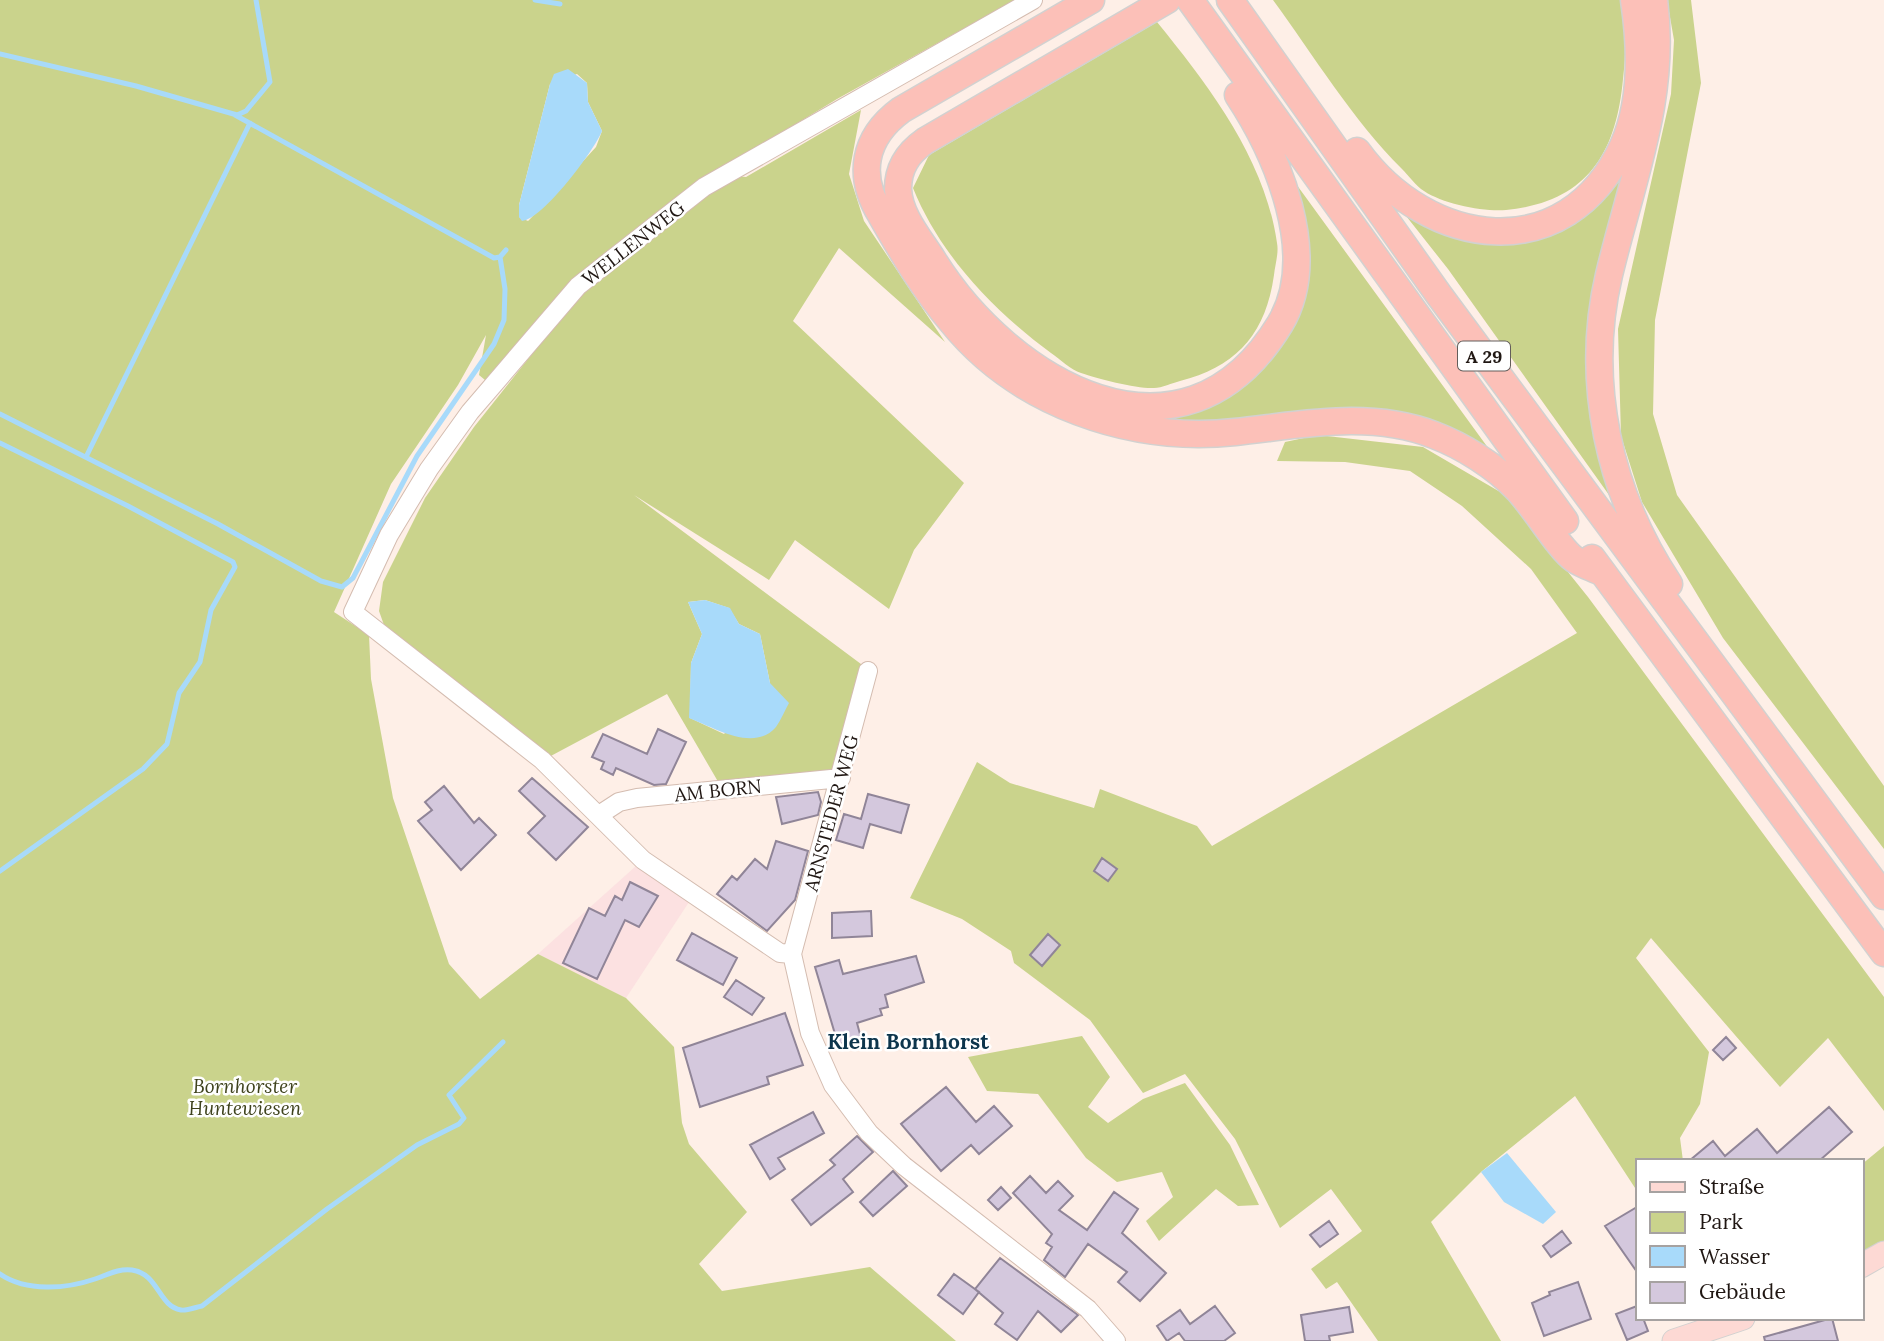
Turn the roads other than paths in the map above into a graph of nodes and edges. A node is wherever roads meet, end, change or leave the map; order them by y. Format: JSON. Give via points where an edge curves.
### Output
{"nodes":[{"id":1,"x":1033,"y":0,"type":"edge"},
{"id":2,"x":1091,"y":0,"type":"edge"},
{"id":3,"x":1190,"y":0,"type":"edge"},
{"id":4,"x":1230,"y":0,"type":"edge"},
{"id":5,"x":1634,"y":0,"type":"edge"},
{"id":6,"x":1654,"y":0,"type":"edge"},
{"id":7,"x":1163,"y":2,"type":"edge"},
{"id":8,"x":1268,"y":53,"type":"junction"},
{"id":9,"x":1227,"y":64,"type":"junction"},
{"id":10,"x":1603,"y":573,"type":"junction"},
{"id":11,"x":1698,"y":649,"type":"junction"},
{"id":12,"x":868,"y":671,"type":"dead end"},
{"id":13,"x":841,"y":778,"type":"junction"},
{"id":14,"x":599,"y":815,"type":"junction"},
{"id":15,"x":1884,"y":896,"type":"edge"},
{"id":16,"x":1884,"y":953,"type":"edge"},
{"id":17,"x":792,"y":954,"type":"junction"},
{"id":18,"x":1884,"y":1253,"type":"edge"},
{"id":19,"x":1863,"y":1265,"type":"edge"},
{"id":20,"x":1737,"y":1320,"type":"edge"},
{"id":21,"x":1116,"y":1341,"type":"edge"},
{"id":22,"x":1674,"y":1341,"type":"edge"}],
"edges":[{"from":1,"to":14,"type":"street","name":"WELLENWEG","via":[[704,187],[578,286],[470,412],[389,536],[353,612],[542,760]]},
{"from":2,"to":10,"type":"highway","via":[[901,110],[883,125],[870,145],[865,168],[874,204],[951,321],[1015,379],[1085,416],[1131,428],[1200,435],[1346,420],[1387,423],[1432,434],[1489,465],[1516,488],[1572,558]]},
{"from":3,"to":9,"type":"highway","via":[[1207,24],[1216,60]]},
{"from":4,"to":8,"type":"highway","number":"A 29"},
{"from":5,"to":8,"type":"highway","via":[[1639,66],[1633,118],[1622,147],[1581,202],[1558,218],[1531,228],[1466,229],[1409,204],[1362,159],[1303,77]]},
{"from":6,"to":11,"type":"highway","via":[[1658,46],[1653,106],[1609,276],[1598,377],[1616,472],[1640,533],[1684,606]]},
{"from":7,"to":9,"type":"highway","via":[[925,141],[909,155],[899,175],[898,192],[906,217],[968,310],[1032,365],[1065,385],[1128,405],[1171,405],[1194,399],[1245,368],[1267,345],[1286,314],[1294,281],[1290,208]]},
{"from":8,"to":11,"type":"highway","number":"A 29"},
{"from":9,"to":10,"type":"highway","number":"A 29"},
{"from":10,"to":16,"type":"highway","number":"A 29"},
{"from":11,"to":15,"type":"highway","number":"A 29"},
{"from":12,"to":13,"type":"street","name":"ARNSTEDER WEG"},
{"from":13,"to":14,"type":"street","name":"AM BORN","via":[[637,798],[619,802]]},
{"from":13,"to":17,"type":"street","name":"ARNSTEDER WEG"},
{"from":14,"to":17,"type":"street","via":[[643,860],[780,953]]},
{"from":17,"to":21,"type":"street","via":[[810,1033],[827,1074],[869,1133],[904,1166],[1088,1309]]},
{"from":18,"to":19,"type":"main road"},
{"from":20,"to":22,"type":"main road"}]}
